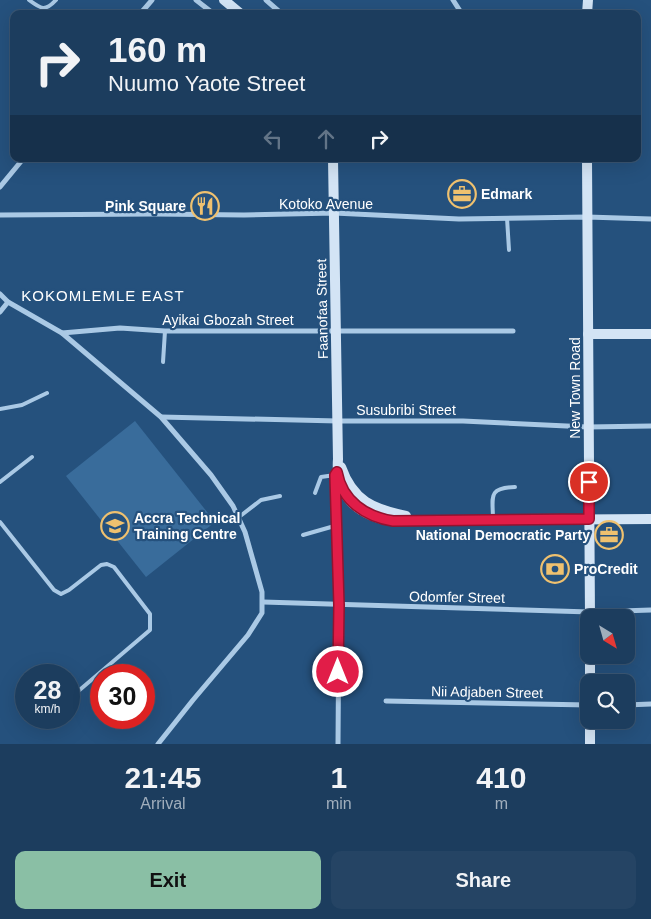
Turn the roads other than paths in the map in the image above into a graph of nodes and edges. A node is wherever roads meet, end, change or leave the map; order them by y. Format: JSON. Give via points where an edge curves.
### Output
{"nodes":[{"id":1,"x":28,"y":0,"type":"edge"},
{"id":2,"x":56,"y":0,"type":"edge"},
{"id":3,"x":152,"y":0,"type":"edge"},
{"id":4,"x":196,"y":0,"type":"edge"},
{"id":5,"x":224,"y":0,"type":"edge"},
{"id":6,"x":266,"y":0,"type":"edge"},
{"id":7,"x":143,"y":10,"type":"edge"},
{"id":8,"x":209,"y":10,"type":"edge"},
{"id":9,"x":236,"y":10,"type":"edge"},
{"id":10,"x":277,"y":10,"type":"edge"},
{"id":11,"x":21,"y":162,"type":"edge"},
{"id":12,"x":332,"y":162,"type":"edge"},
{"id":13,"x":587,"y":162,"type":"edge"},
{"id":14,"x":0,"y":187,"type":"edge"},
{"id":15,"x":334,"y":213,"type":"junction"},
{"id":16,"x":0,"y":215,"type":"edge"},
{"id":17,"x":507,"y":218,"type":"junction"},
{"id":18,"x":587,"y":218,"type":"junction"},
{"id":19,"x":651,"y":219,"type":"edge"},
{"id":20,"x":509,"y":250,"type":"dead end"},
{"id":21,"x":0,"y":294,"type":"edge"},
{"id":22,"x":8,"y":302,"type":"junction"},
{"id":23,"x":0,"y":312,"type":"edge"},
{"id":24,"x":165,"y":331,"type":"junction"},
{"id":25,"x":336,"y":331,"type":"junction"},
{"id":26,"x":513,"y":331,"type":"dead end"},
{"id":27,"x":62,"y":333,"type":"junction"},
{"id":28,"x":588,"y":334,"type":"junction"},
{"id":29,"x":651,"y":334,"type":"edge"},
{"id":30,"x":163,"y":362,"type":"dead end"},
{"id":31,"x":48,"y":393,"type":"dead end"},
{"id":32,"x":0,"y":409,"type":"edge"},
{"id":33,"x":161,"y":417,"type":"junction"},
{"id":34,"x":338,"y":421,"type":"junction"},
{"id":35,"x":588,"y":426,"type":"junction"},
{"id":36,"x":651,"y":426,"type":"edge"},
{"id":37,"x":32,"y":457,"type":"dead end"},
{"id":38,"x":338,"y":459,"type":"junction"},
{"id":39,"x":336,"y":474,"type":"junction"},
{"id":40,"x":0,"y":482,"type":"edge"},
{"id":41,"x":514,"y":487,"type":"dead end"},
{"id":42,"x":315,"y":493,"type":"dead end"},
{"id":43,"x":280,"y":496,"type":"dead end"},
{"id":44,"x":239,"y":518,"type":"junction"},
{"id":45,"x":419,"y":519,"type":"junction"},
{"id":46,"x":589,"y":519,"type":"junction"},
{"id":47,"x":651,"y":519,"type":"edge"},
{"id":48,"x":493,"y":520,"type":"junction"},
{"id":49,"x":0,"y":522,"type":"edge"},
{"id":50,"x":338,"y":525,"type":"junction"},
{"id":51,"x":303,"y":535,"type":"dead end"},
{"id":52,"x":263,"y":602,"type":"junction"},
{"id":53,"x":339,"y":605,"type":"junction"},
{"id":54,"x":590,"y":609,"type":"edge"},
{"id":55,"x":651,"y":610,"type":"edge"},
{"id":56,"x":635,"y":611,"type":"edge"},
{"id":57,"x":580,"y":615,"type":"edge"},
{"id":58,"x":80,"y":690,"type":"edge"},
{"id":59,"x":386,"y":701,"type":"dead end"},
{"id":60,"x":651,"y":704,"type":"edge"},
{"id":61,"x":580,"y":705,"type":"edge"},
{"id":62,"x":635,"y":705,"type":"edge"},
{"id":63,"x":590,"y":729,"type":"edge"},
{"id":64,"x":158,"y":744,"type":"edge"},
{"id":65,"x":338,"y":744,"type":"edge"},
{"id":66,"x":590,"y":744,"type":"edge"}],
"edges":[{"from":1,"to":2,"type":"lane","via":[[43,9]]},
{"from":3,"to":7,"type":"street"},
{"from":4,"to":8,"type":"street"},
{"from":5,"to":9,"type":"main road"},
{"from":6,"to":10,"type":"street"},
{"from":11,"to":14,"type":"street"},
{"from":12,"to":15,"type":"main road","name":"Faanofaa Street"},
{"from":13,"to":18,"type":"main road","name":"New Town Road"},
{"from":15,"to":16,"type":"street","name":"Kotoko Avenue"},
{"from":15,"to":17,"type":"street","name":"Kotoko Avenue"},
{"from":15,"to":25,"type":"main road","name":"Faanofaa Street"},
{"from":17,"to":18,"type":"street","name":"Kotoko Avenue"},
{"from":17,"to":20,"type":"lane"},
{"from":18,"to":19,"type":"street","name":"Kotoko Avenue"},
{"from":18,"to":28,"type":"main road","name":"New Town Road"},
{"from":21,"to":22,"type":"street"},
{"from":22,"to":23,"type":"street"},
{"from":22,"to":27,"type":"street"},
{"from":24,"to":25,"type":"street","name":"Ayikai Gbozah Street"},
{"from":24,"to":27,"type":"street","name":"Ayikai Gbozah Street","via":[[120,328]]},
{"from":24,"to":30,"type":"lane"},
{"from":25,"to":26,"type":"street","name":"Ayikai Gbozah Street"},
{"from":25,"to":34,"type":"main road","name":"Faanofaa Street"},
{"from":27,"to":33,"type":"street"},
{"from":28,"to":29,"type":"main road"},
{"from":28,"to":35,"type":"main road","name":"New Town Road"},
{"from":31,"to":32,"type":"lane","via":[[22,405]]},
{"from":33,"to":34,"type":"street","name":"Susubribi Street"},
{"from":33,"to":44,"type":"street","via":[[211,475]]},
{"from":34,"to":35,"type":"street","name":"Susubribi Street"},
{"from":34,"to":38,"type":"main road","name":"Faanofaa Street"},
{"from":35,"to":36,"type":"street","name":"Susubribi Street"},
{"from":35,"to":46,"type":"main road","name":"New Town Road"},
{"from":37,"to":40,"type":"lane"},
{"from":38,"to":39,"type":"main road","name":"Faanofaa Street"},
{"from":38,"to":45,"type":"main road","via":[[345,479],[360,499],[383,511]]},
{"from":39,"to":42,"type":"lane","via":[[321,477]]},
{"from":39,"to":45,"type":"main road","via":[[342,489],[363,511],[383,519]]},
{"from":39,"to":50,"type":"street"},
{"from":41,"to":48,"type":"lane","via":[[500,487],[496,491]]},
{"from":43,"to":44,"type":"lane","via":[[261,500]]},
{"from":44,"to":52,"type":"street"},
{"from":45,"to":48,"type":"main road"},
{"from":46,"to":47,"type":"main road"},
{"from":46,"to":48,"type":"main road"},
{"from":46,"to":54,"type":"main road","name":"New Town Road"},
{"from":49,"to":58,"type":"lane","via":[[54,590],[61,594],[107,564],[114,567],[150,614],[150,630]]},
{"from":50,"to":51,"type":"lane"},
{"from":50,"to":53,"type":"street"},
{"from":52,"to":53,"type":"street","name":"Odomfer Street"},
{"from":52,"to":64,"type":"street","via":[[262,613],[248,635]]},
{"from":53,"to":57,"type":"street","name":"Odomfer Street"},
{"from":53,"to":65,"type":"street"},
{"from":55,"to":56,"type":"street","name":"Odomfer Street"},
{"from":59,"to":61,"type":"street","name":"Nii Adjaben Street"},
{"from":60,"to":62,"type":"street"},
{"from":63,"to":66,"type":"main road"}]}
